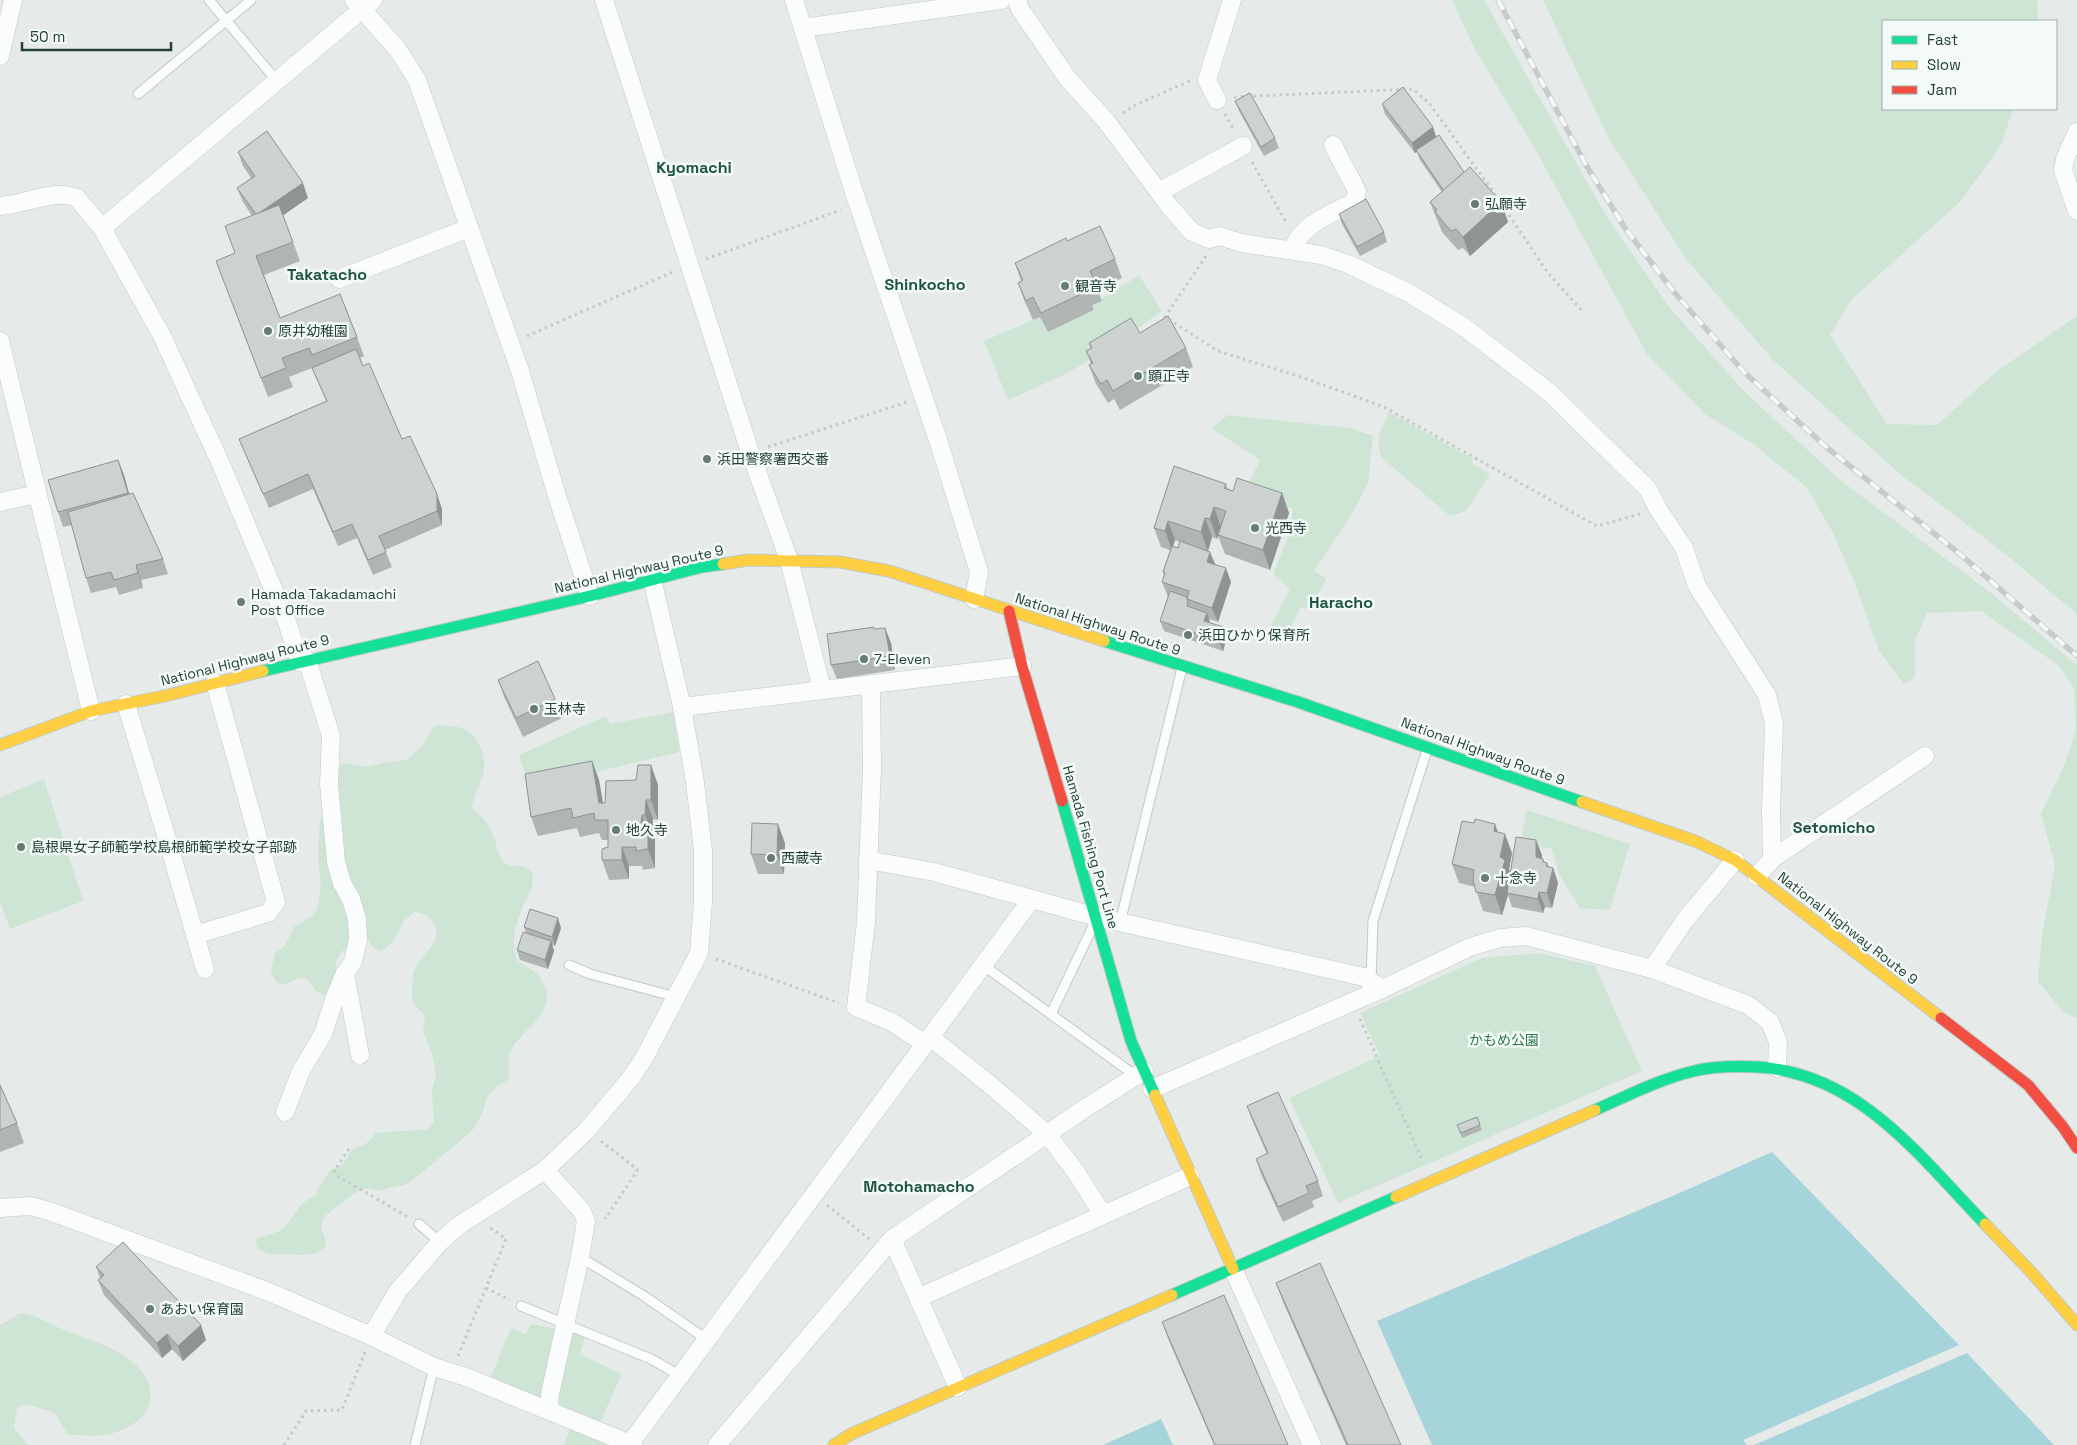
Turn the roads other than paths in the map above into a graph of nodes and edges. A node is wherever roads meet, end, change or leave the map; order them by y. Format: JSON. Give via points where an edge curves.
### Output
{"nodes":[{"id":1,"x":13,"y":0,"type":"edge"},
{"id":2,"x":209,"y":0,"type":"edge"},
{"id":3,"x":251,"y":0,"type":"edge"},
{"id":4,"x":604,"y":0,"type":"edge"},
{"id":5,"x":794,"y":0,"type":"edge"},
{"id":6,"x":1001,"y":0,"type":"edge"},
{"id":7,"x":1017,"y":0,"type":"edge"},
{"id":8,"x":1232,"y":0,"type":"edge"},
{"id":9,"x":363,"y":3,"type":"edge"},
{"id":10,"x":226,"y":21,"type":"junction"},
{"id":11,"x":803,"y":28,"type":"junction"},
{"id":12,"x":0,"y":56,"type":"edge"},
{"id":13,"x":276,"y":80,"type":"junction"},
{"id":14,"x":138,"y":94,"type":"dead end"},
{"id":15,"x":1217,"y":100,"type":"road end"},
{"id":16,"x":2077,"y":132,"type":"edge"},
{"id":17,"x":1333,"y":145,"type":"dead end"},
{"id":18,"x":1243,"y":146,"type":"road end"},
{"id":19,"x":1158,"y":192,"type":"junction"},
{"id":20,"x":0,"y":206,"type":"edge"},
{"id":21,"x":2077,"y":212,"type":"edge"},
{"id":22,"x":102,"y":228,"type":"junction"},
{"id":23,"x":469,"y":228,"type":"junction"},
{"id":24,"x":1294,"y":245,"type":"junction"},
{"id":25,"x":340,"y":279,"type":"dead end"},
{"id":26,"x":0,"y":340,"type":"edge"},
{"id":27,"x":38,"y":494,"type":"junction"},
{"id":28,"x":0,"y":502,"type":"edge"},
{"id":29,"x":789,"y":560,"type":"junction"},
{"id":30,"x":652,"y":579,"type":"junction"},
{"id":31,"x":590,"y":596,"type":"junction"},
{"id":32,"x":974,"y":599,"type":"junction"},
{"id":33,"x":1008,"y":611,"type":"junction"},
{"id":34,"x":303,"y":661,"type":"junction"},
{"id":35,"x":1022,"y":666,"type":"junction"},
{"id":36,"x":1182,"y":666,"type":"junction"},
{"id":37,"x":215,"y":684,"type":"junction"},
{"id":38,"x":871,"y":685,"type":"junction"},
{"id":39,"x":822,"y":689,"type":"junction"},
{"id":40,"x":126,"y":704,"type":"junction"},
{"id":41,"x":682,"y":707,"type":"junction"},
{"id":42,"x":91,"y":711,"type":"junction"},
{"id":43,"x":0,"y":745,"type":"edge"},
{"id":44,"x":1428,"y":748,"type":"junction"},
{"id":45,"x":1925,"y":756,"type":"dead end"},
{"id":46,"x":1772,"y":859,"type":"junction"},
{"id":47,"x":868,"y":860,"type":"junction"},
{"id":48,"x":1735,"y":860,"type":"junction"},
{"id":49,"x":1757,"y":876,"type":"junction"},
{"id":50,"x":1032,"y":899,"type":"junction"},
{"id":51,"x":1097,"y":917,"type":"junction"},
{"id":52,"x":1120,"y":922,"type":"junction"},
{"id":53,"x":195,"y":935,"type":"junction"},
{"id":54,"x":569,"y":965,"type":"dead end"},
{"id":55,"x":983,"y":965,"type":"junction"},
{"id":56,"x":205,"y":969,"type":"dead end"},
{"id":57,"x":1652,"y":969,"type":"junction"},
{"id":58,"x":345,"y":973,"type":"junction"},
{"id":59,"x":1376,"y":985,"type":"junction"},
{"id":60,"x":676,"y":997,"type":"junction"},
{"id":61,"x":1051,"y":1014,"type":"junction"},
{"id":62,"x":927,"y":1040,"type":"junction"},
{"id":63,"x":360,"y":1054,"type":"dead end"},
{"id":64,"x":1777,"y":1068,"type":"junction"},
{"id":65,"x":1140,"y":1073,"type":"junction"},
{"id":66,"x":1152,"y":1089,"type":"junction"},
{"id":67,"x":285,"y":1112,"type":"dead end"},
{"id":68,"x":1047,"y":1134,"type":"junction"},
{"id":69,"x":2077,"y":1148,"type":"edge"},
{"id":70,"x":545,"y":1170,"type":"junction"},
{"id":71,"x":1190,"y":1176,"type":"junction"},
{"id":72,"x":0,"y":1208,"type":"edge"},
{"id":73,"x":1103,"y":1215,"type":"junction"},
{"id":74,"x":419,"y":1224,"type":"road end"},
{"id":75,"x":440,"y":1242,"type":"junction"},
{"id":76,"x":888,"y":1244,"type":"junction"},
{"id":77,"x":580,"y":1257,"type":"junction"},
{"id":78,"x":1233,"y":1269,"type":"junction"},
{"id":79,"x":918,"y":1298,"type":"junction"},
{"id":80,"x":521,"y":1306,"type":"road end"},
{"id":81,"x":566,"y":1323,"type":"junction"},
{"id":82,"x":2077,"y":1325,"type":"edge"},
{"id":83,"x":371,"y":1336,"type":"junction"},
{"id":84,"x":706,"y":1339,"type":"junction"},
{"id":85,"x":434,"y":1367,"type":"junction"},
{"id":86,"x":679,"y":1375,"type":"junction"},
{"id":87,"x":958,"y":1387,"type":"junction"},
{"id":88,"x":549,"y":1410,"type":"junction"},
{"id":89,"x":416,"y":1445,"type":"edge"},
{"id":90,"x":630,"y":1445,"type":"edge"},
{"id":91,"x":717,"y":1445,"type":"edge"},
{"id":92,"x":834,"y":1445,"type":"edge"},
{"id":93,"x":1312,"y":1445,"type":"edge"}],
"edges":[{"from":1,"to":12,"type":"street"},
{"from":2,"to":10,"type":"lane"},
{"from":3,"to":10,"type":"lane"},
{"from":4,"to":29,"type":"street","via":[[750,452]]},
{"from":5,"to":11,"type":"street"},
{"from":6,"to":11,"type":"street"},
{"from":7,"to":19,"type":"street","via":[[1020,10],[1068,79],[1108,124]]},
{"from":8,"to":15,"type":"street","via":[[1207,80]]},
{"from":9,"to":13,"type":"street"},
{"from":9,"to":23,"type":"street","via":[[417,80]]},
{"from":10,"to":13,"type":"lane"},
{"from":10,"to":14,"type":"lane"},
{"from":11,"to":32,"type":"street","via":[[979,572]]},
{"from":13,"to":22,"type":"street"},
{"from":16,"to":21,"type":"street","via":[[2063,170]]},
{"from":17,"to":24,"type":"street","via":[[1356,191],[1354,202],[1310,226]]},
{"from":18,"to":19,"type":"street"},
{"from":19,"to":24,"type":"street","via":[[1192,232],[1208,239],[1220,236],[1241,243]]},
{"from":20,"to":22,"type":"street","via":[[71,195]]},
{"from":22,"to":34,"type":"street","via":[[162,336],[220,462]]},
{"from":23,"to":25,"type":"street"},
{"from":23,"to":31,"type":"street","via":[[520,371],[556,496]]},
{"from":24,"to":46,"type":"street","via":[[1348,264],[1410,294],[1464,327],[1549,392],[1648,489],[1684,548],[1697,586],[1767,695],[1774,723]]},
{"from":26,"to":27,"type":"street"},
{"from":27,"to":28,"type":"street"},
{"from":27,"to":42,"type":"street"},
{"from":29,"to":30,"type":"main road","name":"National Highway Route 9","via":[[748,560]]},
{"from":29,"to":32,"type":"main road","name":"National Highway Route 9","via":[[840,562],[890,571]]},
{"from":29,"to":39,"type":"street"},
{"from":30,"to":31,"type":"main road","name":"National Highway Route 9"},
{"from":30,"to":41,"type":"street"},
{"from":31,"to":34,"type":"main road","name":"National Highway Route 9"},
{"from":32,"to":33,"type":"main road","name":"National Highway Route 9"},
{"from":33,"to":35,"type":"main road","name":"Hamada Fishing Port Line"},
{"from":33,"to":36,"type":"main road","name":"National Highway Route 9"},
{"from":34,"to":37,"type":"main road","name":"National Highway Route 9"},
{"from":34,"to":58,"type":"street","via":[[331,736],[329,784],[336,862],[357,919],[358,938],[353,962]]},
{"from":35,"to":38,"type":"street"},
{"from":35,"to":51,"type":"main road","name":"Hamada Fishing Port Line"},
{"from":36,"to":44,"type":"main road","name":"National Highway Route 9","via":[[1298,702]]},
{"from":36,"to":52,"type":"lane"},
{"from":37,"to":40,"type":"main road","name":"National Highway Route 9"},
{"from":37,"to":53,"type":"street","via":[[276,902],[268,913]]},
{"from":38,"to":39,"type":"street"},
{"from":38,"to":47,"type":"street"},
{"from":39,"to":41,"type":"street"},
{"from":40,"to":42,"type":"main road","name":"National Highway Route 9"},
{"from":40,"to":53,"type":"street"},
{"from":41,"to":60,"type":"street","via":[[703,851],[703,902],[699,953]]},
{"from":42,"to":43,"type":"main road","name":"National Highway Route 9"},
{"from":44,"to":48,"type":"main road","name":"National Highway Route 9","via":[[1695,841]]},
{"from":44,"to":59,"type":"lane","via":[[1373,921]]},
{"from":45,"to":46,"type":"street"},
{"from":46,"to":49,"type":"street"},
{"from":47,"to":50,"type":"street","via":[[934,872]]},
{"from":47,"to":62,"type":"street","via":[[866,922],[856,1007]]},
{"from":48,"to":49,"type":"main road","name":"National Highway Route 9"},
{"from":48,"to":57,"type":"street","via":[[1685,920]]},
{"from":49,"to":69,"type":"main road","name":"National Highway Route 9","via":[[2028,1085]]},
{"from":50,"to":51,"type":"street"},
{"from":50,"to":55,"type":"street"},
{"from":51,"to":52,"type":"street"},
{"from":51,"to":61,"type":"lane"},
{"from":51,"to":65,"type":"main road","name":"Hamada Fishing Port Line"},
{"from":52,"to":59,"type":"street","via":[[1364,977]]},
{"from":53,"to":56,"type":"street"},
{"from":54,"to":60,"type":"lane","via":[[590,974]]},
{"from":55,"to":61,"type":"lane"},
{"from":55,"to":62,"type":"street"},
{"from":57,"to":59,"type":"street","via":[[1526,936],[1500,938],[1470,947]]},
{"from":57,"to":64,"type":"street","via":[[1748,1006],[1770,1022],[1778,1042]]},
{"from":58,"to":63,"type":"street"},
{"from":58,"to":67,"type":"street","via":[[323,1034],[301,1071]]},
{"from":59,"to":66,"type":"street","via":[[1352,1001]]},
{"from":60,"to":70,"type":"street","via":[[630,1080],[587,1130]]},
{"from":61,"to":65,"type":"lane"},
{"from":62,"to":68,"type":"street","via":[[988,1083]]},
{"from":62,"to":84,"type":"street"},
{"from":64,"to":78,"type":"main road","via":[[1710,1068],[1680,1075],[1431,1180]]},
{"from":64,"to":82,"type":"main road","via":[[1818,1080],[1852,1096],[1891,1128],[2043,1282]]},
{"from":65,"to":66,"type":"main road","name":"Hamada Fishing Port Line"},
{"from":65,"to":68,"type":"street"},
{"from":66,"to":71,"type":"main road","name":"Hamada Fishing Port Line"},
{"from":68,"to":73,"type":"street"},
{"from":68,"to":76,"type":"street"},
{"from":70,"to":75,"type":"street","via":[[458,1226]]},
{"from":70,"to":77,"type":"street","via":[[586,1217]]},
{"from":71,"to":73,"type":"street"},
{"from":71,"to":78,"type":"main road","name":"Hamada Fishing Port Line"},
{"from":72,"to":83,"type":"street","via":[[30,1206],[49,1211],[269,1292]]},
{"from":73,"to":79,"type":"street"},
{"from":74,"to":75,"type":"lane"},
{"from":75,"to":83,"type":"street","via":[[398,1291]]},
{"from":76,"to":79,"type":"street"},
{"from":76,"to":91,"type":"street"},
{"from":77,"to":81,"type":"street"},
{"from":77,"to":84,"type":"lane"},
{"from":78,"to":87,"type":"main road"},
{"from":78,"to":93,"type":"street"},
{"from":79,"to":87,"type":"street"},
{"from":80,"to":81,"type":"lane"},
{"from":81,"to":86,"type":"lane","via":[[651,1359]]},
{"from":81,"to":88,"type":"street"},
{"from":83,"to":85,"type":"street"},
{"from":84,"to":86,"type":"street"},
{"from":85,"to":88,"type":"street"},
{"from":85,"to":89,"type":"lane"},
{"from":86,"to":90,"type":"street"},
{"from":87,"to":92,"type":"main road","via":[[851,1434]]},
{"from":88,"to":90,"type":"street"}]}
